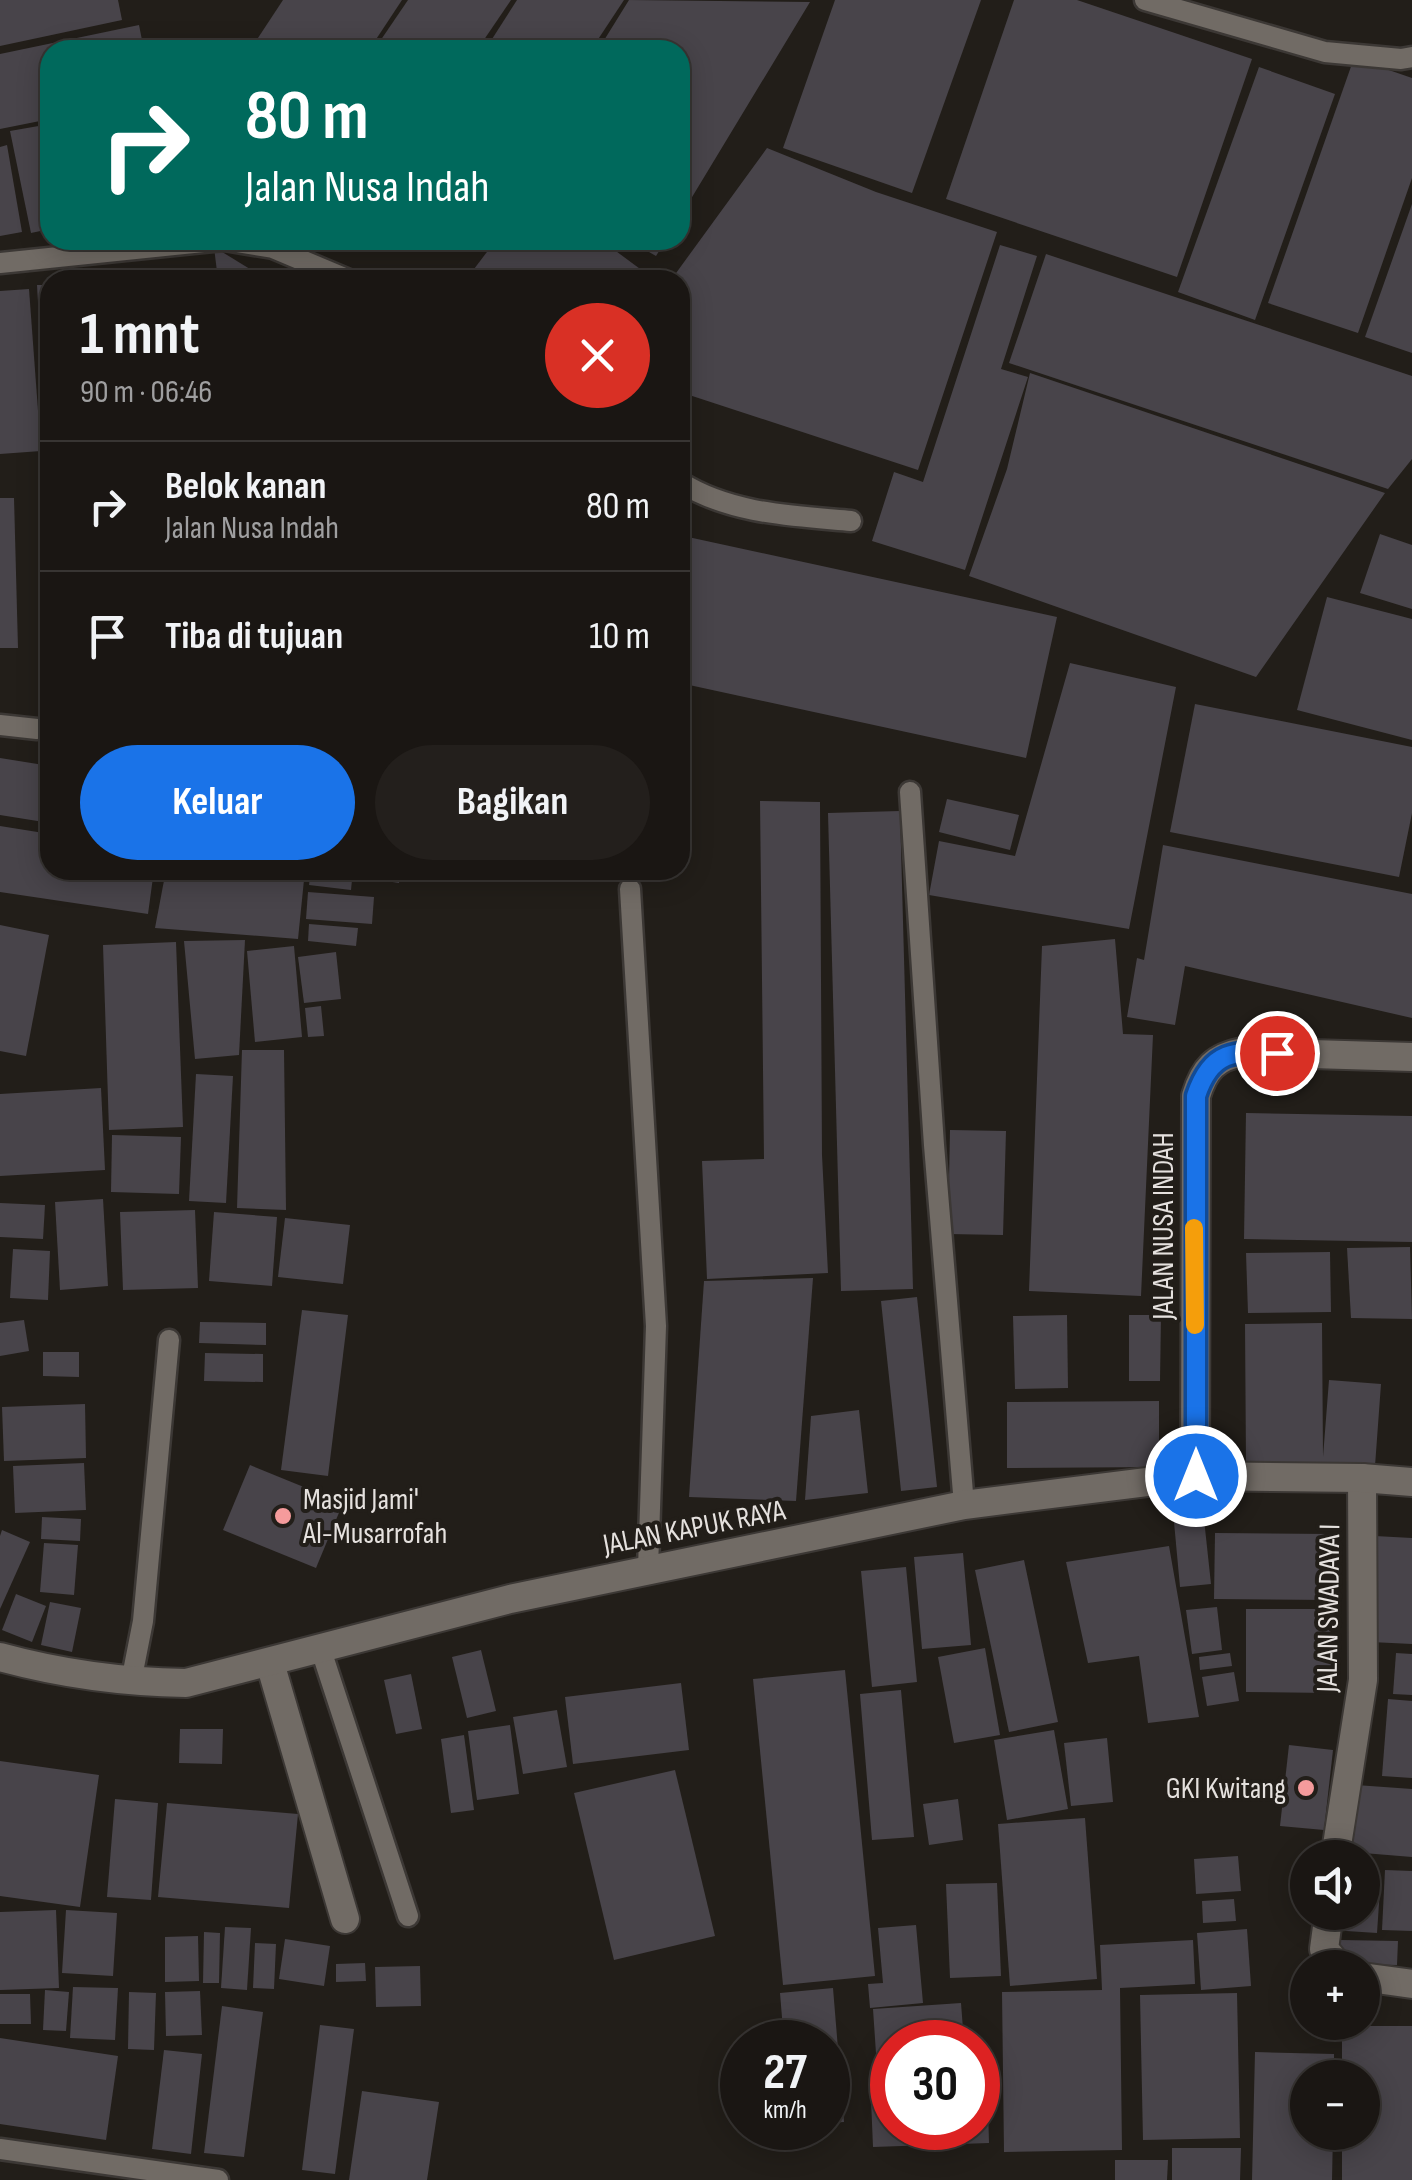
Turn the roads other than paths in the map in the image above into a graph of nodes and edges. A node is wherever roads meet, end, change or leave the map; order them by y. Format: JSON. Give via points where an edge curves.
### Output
{"nodes":[{"id":1,"x":1145,"y":0,"type":"edge"},
{"id":2,"x":1412,"y":57,"type":"edge"},
{"id":3,"x":126,"y":250,"type":"edge"},
{"id":4,"x":278,"y":250,"type":"edge"},
{"id":5,"x":0,"y":263,"type":"edge"},
{"id":6,"x":325,"y":270,"type":"edge"},
{"id":7,"x":690,"y":488,"type":"edge"},
{"id":8,"x":851,"y":521,"type":"dead end"},
{"id":9,"x":0,"y":725,"type":"edge"},
{"id":10,"x":37,"y":729,"type":"dead end"},
{"id":11,"x":910,"y":792,"type":"dead end"},
{"id":12,"x":630,"y":888,"type":"dead end"},
{"id":13,"x":1412,"y":1057,"type":"edge"},
{"id":14,"x":169,"y":1340,"type":"dead end"},
{"id":15,"x":1196,"y":1476,"type":"junction"},
{"id":16,"x":1362,"y":1478,"type":"junction"},
{"id":17,"x":1412,"y":1482,"type":"edge"},
{"id":18,"x":964,"y":1505,"type":"junction"},
{"id":19,"x":648,"y":1569,"type":"junction"},
{"id":20,"x":320,"y":1647,"type":"junction"},
{"id":21,"x":0,"y":1657,"type":"edge"},
{"id":22,"x":270,"y":1663,"type":"junction"},
{"id":23,"x":131,"y":1682,"type":"junction"},
{"id":24,"x":1338,"y":1840,"type":"edge"},
{"id":25,"x":408,"y":1916,"type":"dead end"},
{"id":26,"x":345,"y":1919,"type":"dead end"},
{"id":27,"x":1380,"y":1980,"type":"edge"},
{"id":28,"x":1412,"y":1984,"type":"edge"},
{"id":29,"x":0,"y":2150,"type":"edge"},
{"id":30,"x":218,"y":2180,"type":"edge"}],
"edges":[{"from":1,"to":2,"type":"lane","via":[[1325,52]]},
{"from":3,"to":5,"type":"lane"},
{"from":4,"to":6,"type":"lane"},
{"from":7,"to":8,"type":"lane","via":[[762,513]]},
{"from":9,"to":10,"type":"lane"},
{"from":11,"to":18,"type":"lane"},
{"from":12,"to":19,"type":"lane","via":[[656,1326]]},
{"from":13,"to":15,"type":"main road","name":"JALAN NUSA INDAH","via":[[1244,1052],[1211,1064],[1201,1078]]},
{"from":14,"to":23,"type":"lane","via":[[143,1621]]},
{"from":15,"to":16,"type":"main road","name":"JALAN KAPUK RAYA"},
{"from":15,"to":18,"type":"main road","name":"JALAN KAPUK RAYA"},
{"from":16,"to":17,"type":"main road","name":"JALAN KAPUK RAYA"},
{"from":16,"to":24,"type":"main road","name":"JALAN SWADAYA I","via":[[1363,1680]]},
{"from":18,"to":19,"type":"main road","name":"JALAN KAPUK RAYA"},
{"from":19,"to":20,"type":"main road","name":"JALAN KAPUK RAYA"},
{"from":20,"to":22,"type":"main road","name":"JALAN KAPUK RAYA"},
{"from":20,"to":25,"type":"lane"},
{"from":21,"to":23,"type":"main road","name":"JALAN KAPUK RAYA","via":[[56,1673]]},
{"from":22,"to":23,"type":"main road","name":"JALAN KAPUK RAYA","via":[[186,1682]]},
{"from":22,"to":26,"type":"main road"},
{"from":27,"to":28,"type":"main road"},
{"from":29,"to":30,"type":"lane"}]}
